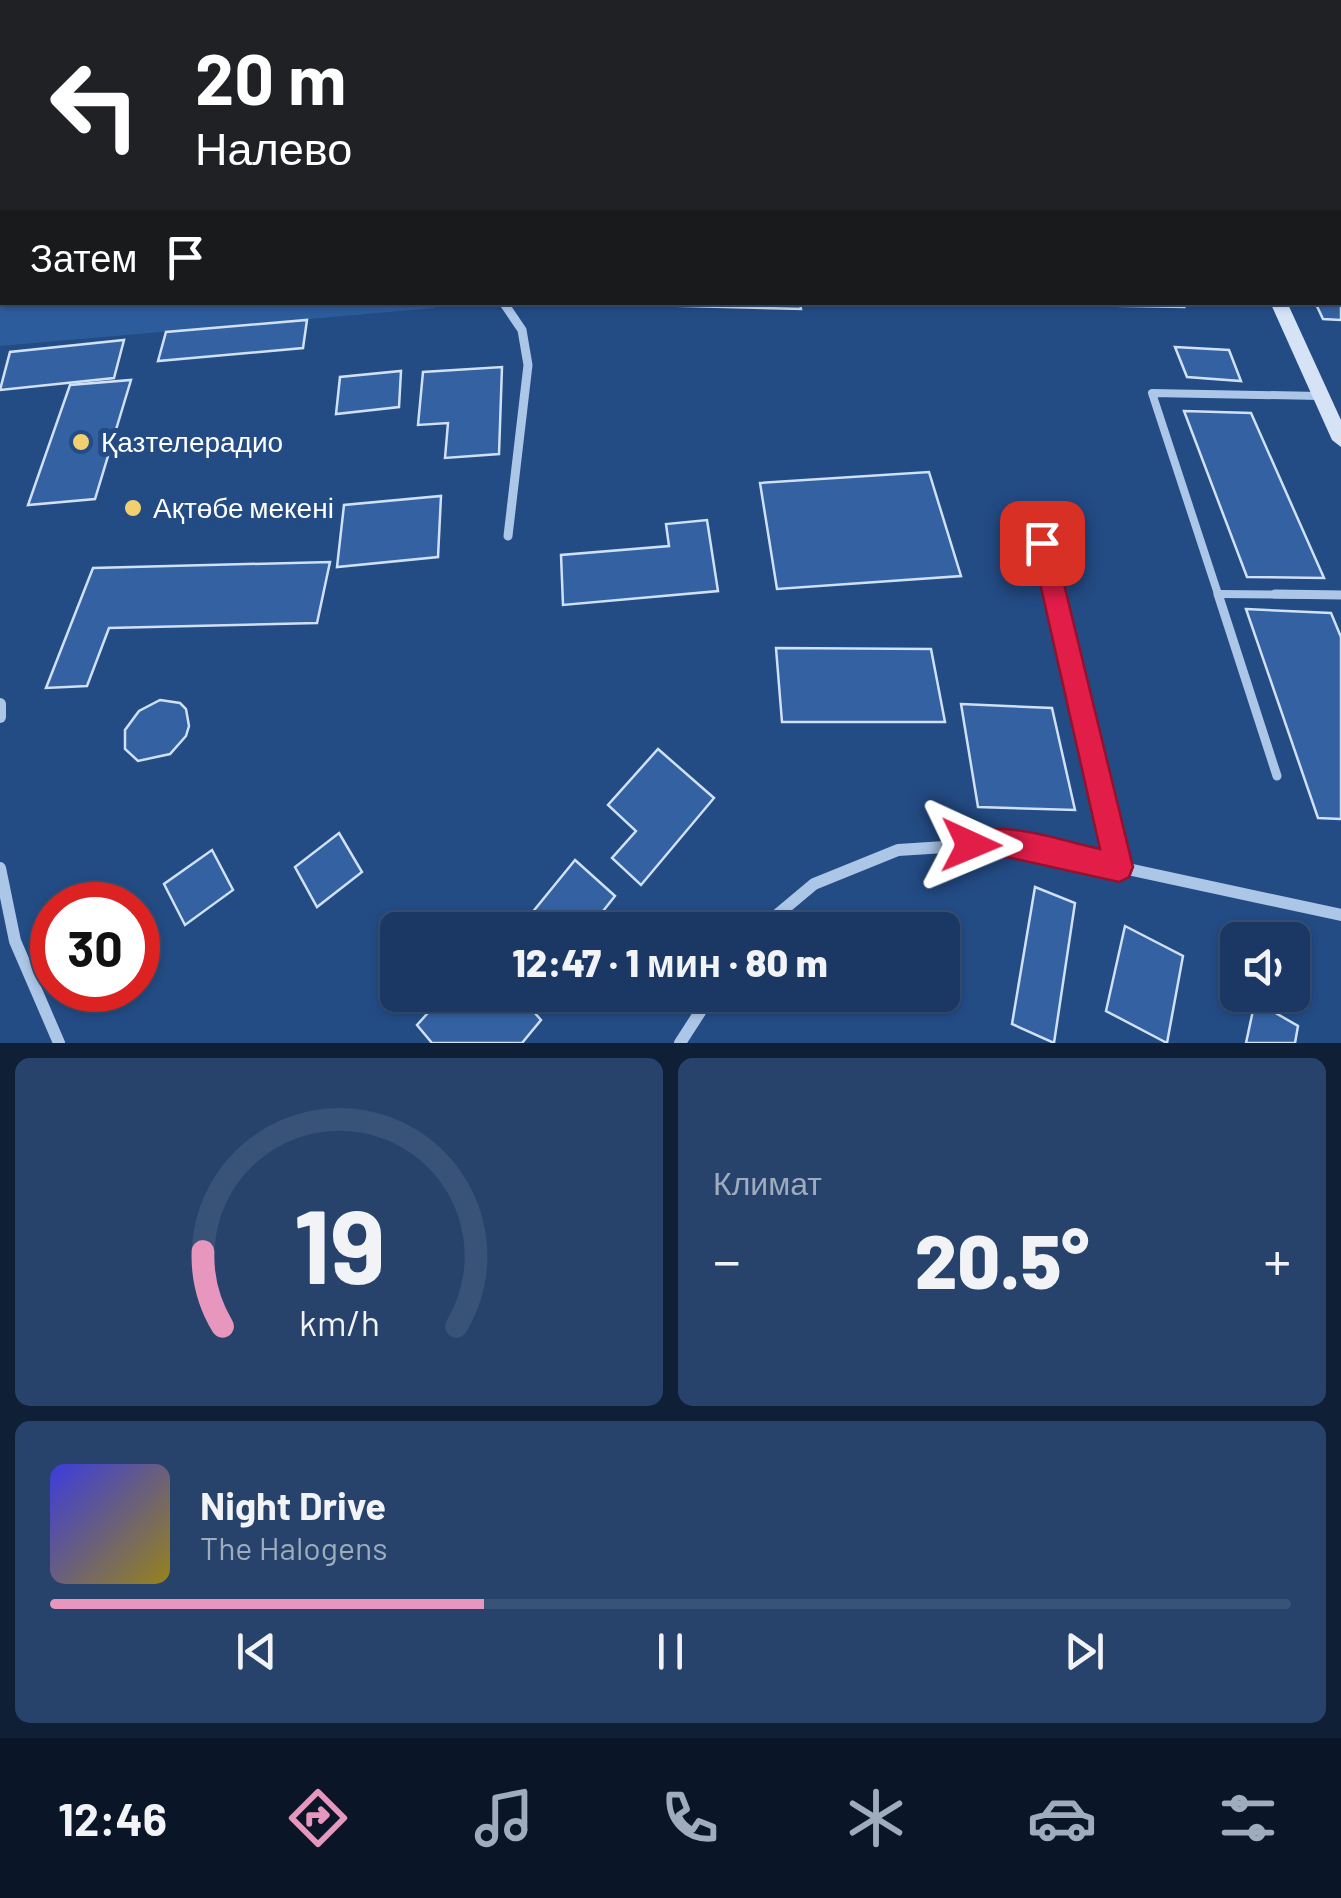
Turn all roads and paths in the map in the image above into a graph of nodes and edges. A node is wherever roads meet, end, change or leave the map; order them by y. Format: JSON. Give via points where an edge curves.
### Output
{"nodes":[{"id":1,"x":506,"y":305,"type":"edge"},
{"id":2,"x":1279,"y":305,"type":"edge"},
{"id":3,"x":1320,"y":396,"type":"junction"},
{"id":4,"x":1341,"y":440,"type":"edge"},
{"id":5,"x":508,"y":536,"type":"dead end"},
{"id":6,"x":1042,"y":543,"type":"dead end"},
{"id":7,"x":1218,"y":594,"type":"junction"},
{"id":8,"x":1341,"y":594,"type":"edge"},
{"id":9,"x":0,"y":704,"type":"edge"},
{"id":10,"x":0,"y":717,"type":"edge"},
{"id":11,"x":1277,"y":776,"type":"dead end"},
{"id":12,"x":1119,"y":867,"type":"junction"},
{"id":13,"x":0,"y":868,"type":"edge"},
{"id":14,"x":781,"y":912,"type":"edge"},
{"id":15,"x":1341,"y":916,"type":"edge"},
{"id":16,"x":700,"y":1012,"type":"edge"},
{"id":17,"x":59,"y":1043,"type":"edge"},
{"id":18,"x":680,"y":1043,"type":"edge"}],
"edges":[{"from":1,"to":5,"type":"street","via":[[526,337],[528,365]]},
{"from":2,"to":3,"type":"main road"},
{"from":3,"to":4,"type":"main road"},
{"from":3,"to":7,"type":"lane","via":[[1152,392]]},
{"from":6,"to":12,"type":"lane"},
{"from":7,"to":8,"type":"lane"},
{"from":7,"to":11,"type":"lane"},
{"from":9,"to":10,"type":"street"},
{"from":12,"to":14,"type":"street","via":[[1007,843],[898,850],[814,884]]},
{"from":12,"to":15,"type":"street"},
{"from":13,"to":17,"type":"street","via":[[15,941]]},
{"from":16,"to":18,"type":"street"}]}
